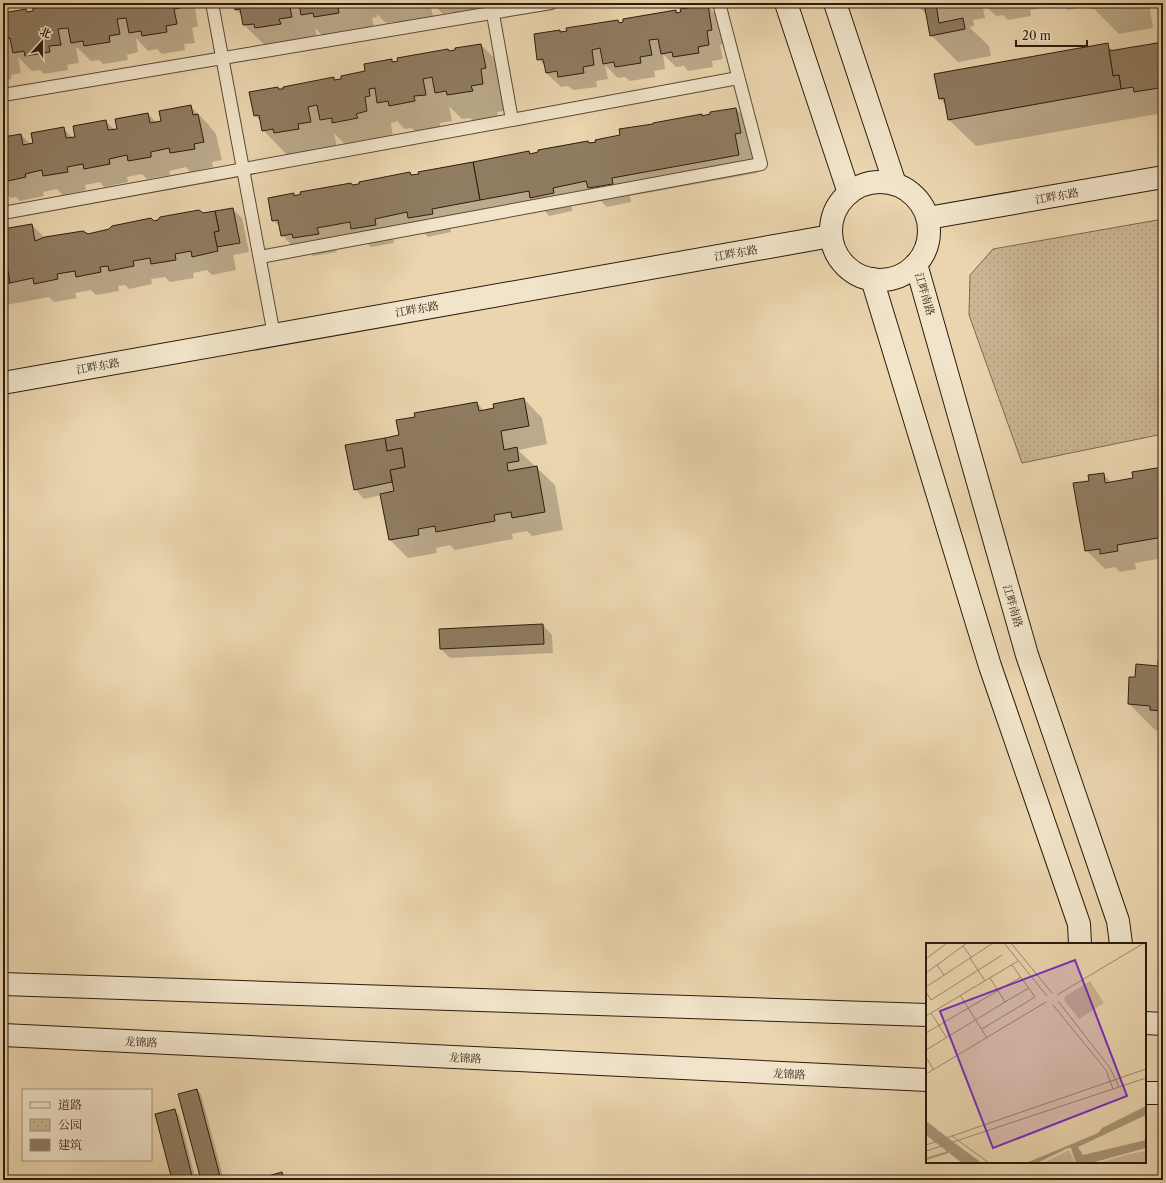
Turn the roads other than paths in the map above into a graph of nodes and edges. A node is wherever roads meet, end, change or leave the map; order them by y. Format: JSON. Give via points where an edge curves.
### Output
{"nodes":[{"id":1,"x":212,"y":3,"type":"edge"},
{"id":2,"x":551,"y":3,"type":"edge"},
{"id":3,"x":719,"y":3,"type":"edge"},
{"id":4,"x":786,"y":3,"type":"edge"},
{"id":5,"x":835,"y":3,"type":"edge"},
{"id":6,"x":492,"y":8,"type":"edge"},
{"id":7,"x":222,"y":58,"type":"junction"},
{"id":8,"x":738,"y":78,"type":"junction"},
{"id":9,"x":3,"y":95,"type":"edge"},
{"id":10,"x":512,"y":120,"type":"junction"},
{"id":11,"x":243,"y":169,"type":"junction"},
{"id":12,"x":1163,"y":178,"type":"edge"},
{"id":13,"x":895,"y":184,"type":"junction"},
{"id":14,"x":848,"y":193,"type":"junction"},
{"id":15,"x":3,"y":212,"type":"edge"},
{"id":16,"x":928,"y":218,"type":"junction"},
{"id":17,"x":831,"y":236,"type":"junction"},
{"id":18,"x":260,"y":257,"type":"junction"},
{"id":19,"x":916,"y":264,"type":"junction"},
{"id":20,"x":872,"y":279,"type":"junction"},
{"id":21,"x":274,"y":335,"type":"junction"},
{"id":22,"x":3,"y":383,"type":"edge"},
{"id":23,"x":1080,"y":943,"type":"edge"},
{"id":24,"x":1121,"y":943,"type":"edge"},
{"id":25,"x":3,"y":984,"type":"edge"},
{"id":26,"x":926,"y":1015,"type":"edge"},
{"id":27,"x":1146,"y":1023,"type":"edge"},
{"id":28,"x":1163,"y":1024,"type":"edge"},
{"id":29,"x":3,"y":1035,"type":"edge"},
{"id":30,"x":926,"y":1080,"type":"edge"},
{"id":31,"x":1146,"y":1093,"type":"edge"},
{"id":32,"x":1163,"y":1093,"type":"edge"}],
"edges":[{"from":1,"to":7,"type":"lane"},
{"from":2,"to":6,"type":"lane"},
{"from":3,"to":8,"type":"lane"},
{"from":4,"to":14,"type":"street"},
{"from":5,"to":13,"type":"street"},
{"from":6,"to":7,"type":"lane"},
{"from":6,"to":10,"type":"lane"},
{"from":7,"to":9,"type":"lane"},
{"from":7,"to":11,"type":"lane"},
{"from":8,"to":10,"type":"lane"},
{"from":8,"to":18,"type":"lane","via":[[760,164]]},
{"from":10,"to":11,"type":"lane"},
{"from":11,"to":15,"type":"lane"},
{"from":11,"to":18,"type":"lane"},
{"from":12,"to":16,"type":"street","name":"江畔东路"},
{"from":13,"to":14,"type":"street","via":[[879,182],[863,185]]},
{"from":13,"to":16,"type":"street","via":[[921,203]]},
{"from":14,"to":17,"type":"street","via":[[838,205],[832,220]]},
{"from":16,"to":19,"type":"street","via":[[929,234],[925,250]]},
{"from":17,"to":20,"type":"street","via":[[835,251],[844,264],[857,274]]},
{"from":17,"to":21,"type":"street","name":"江畔东路"},
{"from":18,"to":21,"type":"lane"},
{"from":19,"to":20,"type":"street","via":[[903,274],[888,279]]},
{"from":19,"to":24,"type":"street","name":"江畔南路","via":[[1027,655],[1118,921]]},
{"from":20,"to":23,"type":"street","via":[[990,666],[1079,924]]},
{"from":21,"to":22,"type":"street","name":"江畔东路"},
{"from":25,"to":26,"type":"street"},
{"from":27,"to":28,"type":"street"},
{"from":29,"to":30,"type":"street","name":"龙锦路"},
{"from":31,"to":32,"type":"street"}]}
